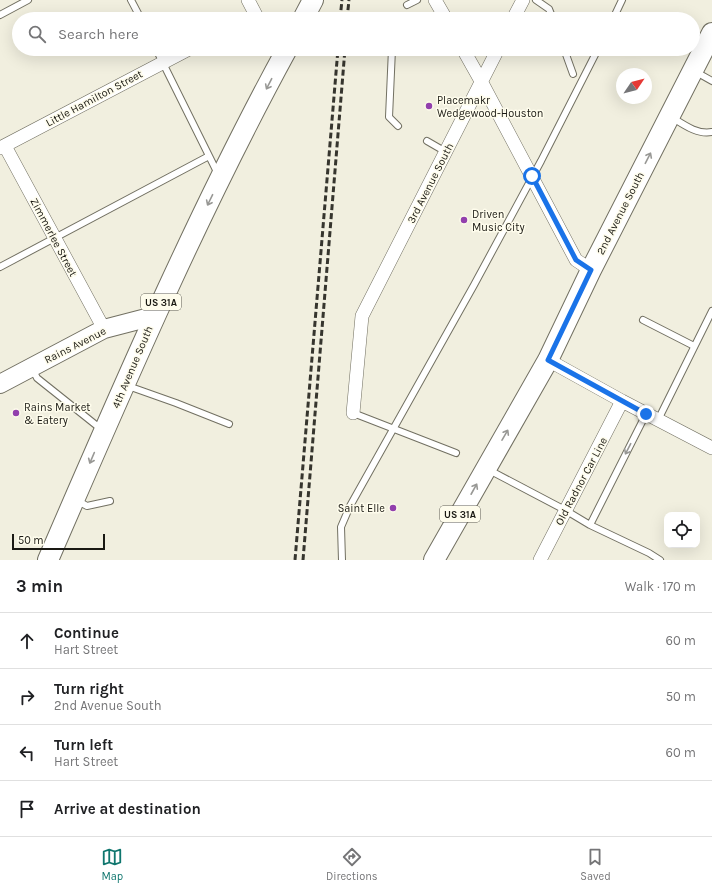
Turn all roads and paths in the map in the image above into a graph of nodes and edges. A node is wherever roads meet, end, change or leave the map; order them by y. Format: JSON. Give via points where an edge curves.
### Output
{"nodes":[{"id":1,"x":28,"y":0,"type":"edge"},
{"id":2,"x":131,"y":0,"type":"edge"},
{"id":3,"x":248,"y":0,"type":"edge"},
{"id":4,"x":313,"y":0,"type":"edge"},
{"id":5,"x":417,"y":0,"type":"edge"},
{"id":6,"x":435,"y":0,"type":"edge"},
{"id":7,"x":523,"y":0,"type":"edge"},
{"id":8,"x":536,"y":0,"type":"edge"},
{"id":9,"x":622,"y":0,"type":"edge"},
{"id":10,"x":407,"y":4,"type":"dead end"},
{"id":11,"x":137,"y":12,"type":"edge"},
{"id":12,"x":253,"y":12,"type":"edge"},
{"id":13,"x":307,"y":12,"type":"edge"},
{"id":14,"x":442,"y":12,"type":"edge"},
{"id":15,"x":517,"y":12,"type":"edge"},
{"id":16,"x":550,"y":12,"type":"edge"},
{"id":17,"x":616,"y":12,"type":"edge"},
{"id":18,"x":0,"y":15,"type":"edge"},
{"id":19,"x":712,"y":33,"type":"edge"},
{"id":20,"x":159,"y":56,"type":"edge"},
{"id":21,"x":174,"y":56,"type":"edge"},
{"id":22,"x":279,"y":56,"type":"edge"},
{"id":23,"x":392,"y":56,"type":"edge"},
{"id":24,"x":467,"y":56,"type":"edge"},
{"id":25,"x":494,"y":56,"type":"edge"},
{"id":26,"x":567,"y":56,"type":"edge"},
{"id":27,"x":594,"y":56,"type":"edge"},
{"id":28,"x":162,"y":62,"type":"junction"},
{"id":29,"x":693,"y":70,"type":"junction"},
{"id":30,"x":573,"y":74,"type":"dead end"},
{"id":31,"x":481,"y":81,"type":"junction"},
{"id":32,"x":712,"y":81,"type":"edge"},
{"id":33,"x":670,"y":116,"type":"junction"},
{"id":34,"x":398,"y":126,"type":"dead end"},
{"id":35,"x":712,"y":132,"type":"edge"},
{"id":36,"x":427,"y":141,"type":"dead end"},
{"id":37,"x":3,"y":147,"type":"edge"},
{"id":38,"x":446,"y":152,"type":"junction"},
{"id":39,"x":209,"y":156,"type":"junction"},
{"id":40,"x":532,"y":176,"type":"junction"},
{"id":41,"x":220,"y":179,"type":"junction"},
{"id":42,"x":55,"y":238,"type":"junction"},
{"id":43,"x":0,"y":267,"type":"edge"},
{"id":44,"x":591,"y":270,"type":"junction"},
{"id":45,"x":712,"y":311,"type":"edge"},
{"id":46,"x":154,"y":316,"type":"junction"},
{"id":47,"x":643,"y":320,"type":"dead end"},
{"id":48,"x":104,"y":329,"type":"junction"},
{"id":49,"x":694,"y":346,"type":"junction"},
{"id":50,"x":548,"y":360,"type":"junction"},
{"id":51,"x":32,"y":367,"type":"junction"},
{"id":52,"x":0,"y":384,"type":"edge"},
{"id":53,"x":124,"y":385,"type":"junction"},
{"id":54,"x":622,"y":401,"type":"junction"},
{"id":55,"x":353,"y":413,"type":"joint"},
{"id":56,"x":652,"y":417,"type":"junction"},
{"id":57,"x":228,"y":424,"type":"dead end"},
{"id":58,"x":393,"y":429,"type":"junction"},
{"id":59,"x":104,"y":431,"type":"junction"},
{"id":60,"x":712,"y":448,"type":"edge"},
{"id":61,"x":456,"y":453,"type":"dead end"},
{"id":62,"x":486,"y":469,"type":"junction"},
{"id":63,"x":74,"y":499,"type":"junction"},
{"id":64,"x":110,"y":501,"type":"dead end"},
{"id":65,"x":565,"y":510,"type":"junction"},
{"id":66,"x":590,"y":525,"type":"junction"},
{"id":67,"x":541,"y":559,"type":"edge"},
{"id":68,"x":49,"y":560,"type":"edge"},
{"id":69,"x":342,"y":560,"type":"edge"},
{"id":70,"x":434,"y":560,"type":"edge"},
{"id":71,"x":660,"y":560,"type":"edge"}],
"edges":[{"from":1,"to":18,"type":"lane"},
{"from":2,"to":11,"type":"lane"},
{"from":3,"to":12,"type":"street"},
{"from":4,"to":13,"type":"main road"},
{"from":5,"to":10,"type":"lane"},
{"from":6,"to":14,"type":"street"},
{"from":7,"to":15,"type":"street"},
{"from":8,"to":16,"type":"lane"},
{"from":9,"to":17,"type":"lane"},
{"from":19,"to":29,"type":"main road","name":"2nd Avenue South","number":"US 31A"},
{"from":20,"to":28,"type":"lane"},
{"from":21,"to":28,"type":"street","name":"Little Hamilton Street"},
{"from":22,"to":41,"type":"main road","name":"4th Avenue South","number":"US 31A","one_way":true},
{"from":23,"to":34,"type":"lane","via":[[389,117]]},
{"from":24,"to":31,"type":"street"},
{"from":25,"to":31,"type":"street","name":"3rd Avenue South"},
{"from":26,"to":30,"type":"lane"},
{"from":27,"to":40,"type":"lane"},
{"from":28,"to":37,"type":"street","name":"Little Hamilton Street"},
{"from":28,"to":39,"type":"lane"},
{"from":29,"to":32,"type":"lane"},
{"from":29,"to":33,"type":"main road","name":"2nd Avenue South","number":"US 31A"},
{"from":31,"to":38,"type":"street","name":"3rd Avenue South"},
{"from":31,"to":40,"type":"street"},
{"from":33,"to":35,"type":"lane","via":[[694,129],[705,133]]},
{"from":44,"to":33,"type":"main road","name":"2nd Avenue South","number":"US 31A","one_way":true},
{"from":36,"to":38,"type":"lane"},
{"from":37,"to":42,"type":"street","name":"Zimmerlee Street"},
{"from":38,"to":55,"type":"street","name":"3rd Avenue South","via":[[362,316]]},
{"from":39,"to":41,"type":"lane"},
{"from":39,"to":42,"type":"lane"},
{"from":40,"to":44,"type":"street","via":[[576,260]]},
{"from":40,"to":58,"type":"lane"},
{"from":41,"to":46,"type":"main road","name":"4th Avenue South","number":"US 31A","one_way":true},
{"from":42,"to":43,"type":"lane"},
{"from":42,"to":48,"type":"street","name":"Zimmerlee Street"},
{"from":44,"to":50,"type":"main road","name":"2nd Avenue South","number":"US 31A"},
{"from":45,"to":49,"type":"lane"},
{"from":46,"to":48,"type":"street","name":"Rains Avenue"},
{"from":46,"to":53,"type":"main road","name":"4th Avenue South","number":"US 31A"},
{"from":47,"to":49,"type":"lane"},
{"from":48,"to":51,"type":"street","name":"Rains Avenue"},
{"from":49,"to":56,"type":"lane"},
{"from":50,"to":54,"type":"street"},
{"from":62,"to":50,"type":"main road","name":"2nd Avenue South","number":"US 31A","one_way":true},
{"from":51,"to":52,"type":"street","name":"Rains Avenue"},
{"from":51,"to":59,"type":"lane","via":[[37,378]]},
{"from":53,"to":57,"type":"lane"},
{"from":53,"to":59,"type":"main road","name":"4th Avenue South","number":"US 31A"},
{"from":54,"to":56,"type":"street"},
{"from":54,"to":65,"type":"street","name":"Old Radnor Car Line"},
{"from":55,"to":58,"type":"lane"},
{"from":56,"to":60,"type":"street"},
{"from":56,"to":66,"type":"lane","one_way":true},
{"from":58,"to":61,"type":"lane"},
{"from":58,"to":69,"type":"lane","via":[[341,526]]},
{"from":59,"to":63,"type":"main road","name":"4th Avenue South","number":"US 31A","one_way":true},
{"from":62,"to":65,"type":"lane"},
{"from":70,"to":62,"type":"main road","name":"2nd Avenue South","number":"US 31A","one_way":true},
{"from":63,"to":64,"type":"lane","via":[[87,506]]},
{"from":63,"to":68,"type":"main road","name":"4th Avenue South","number":"US 31A"},
{"from":65,"to":66,"type":"lane"},
{"from":65,"to":67,"type":"street","name":"Old Radnor Car Line"},
{"from":66,"to":71,"type":"lane"}]}
